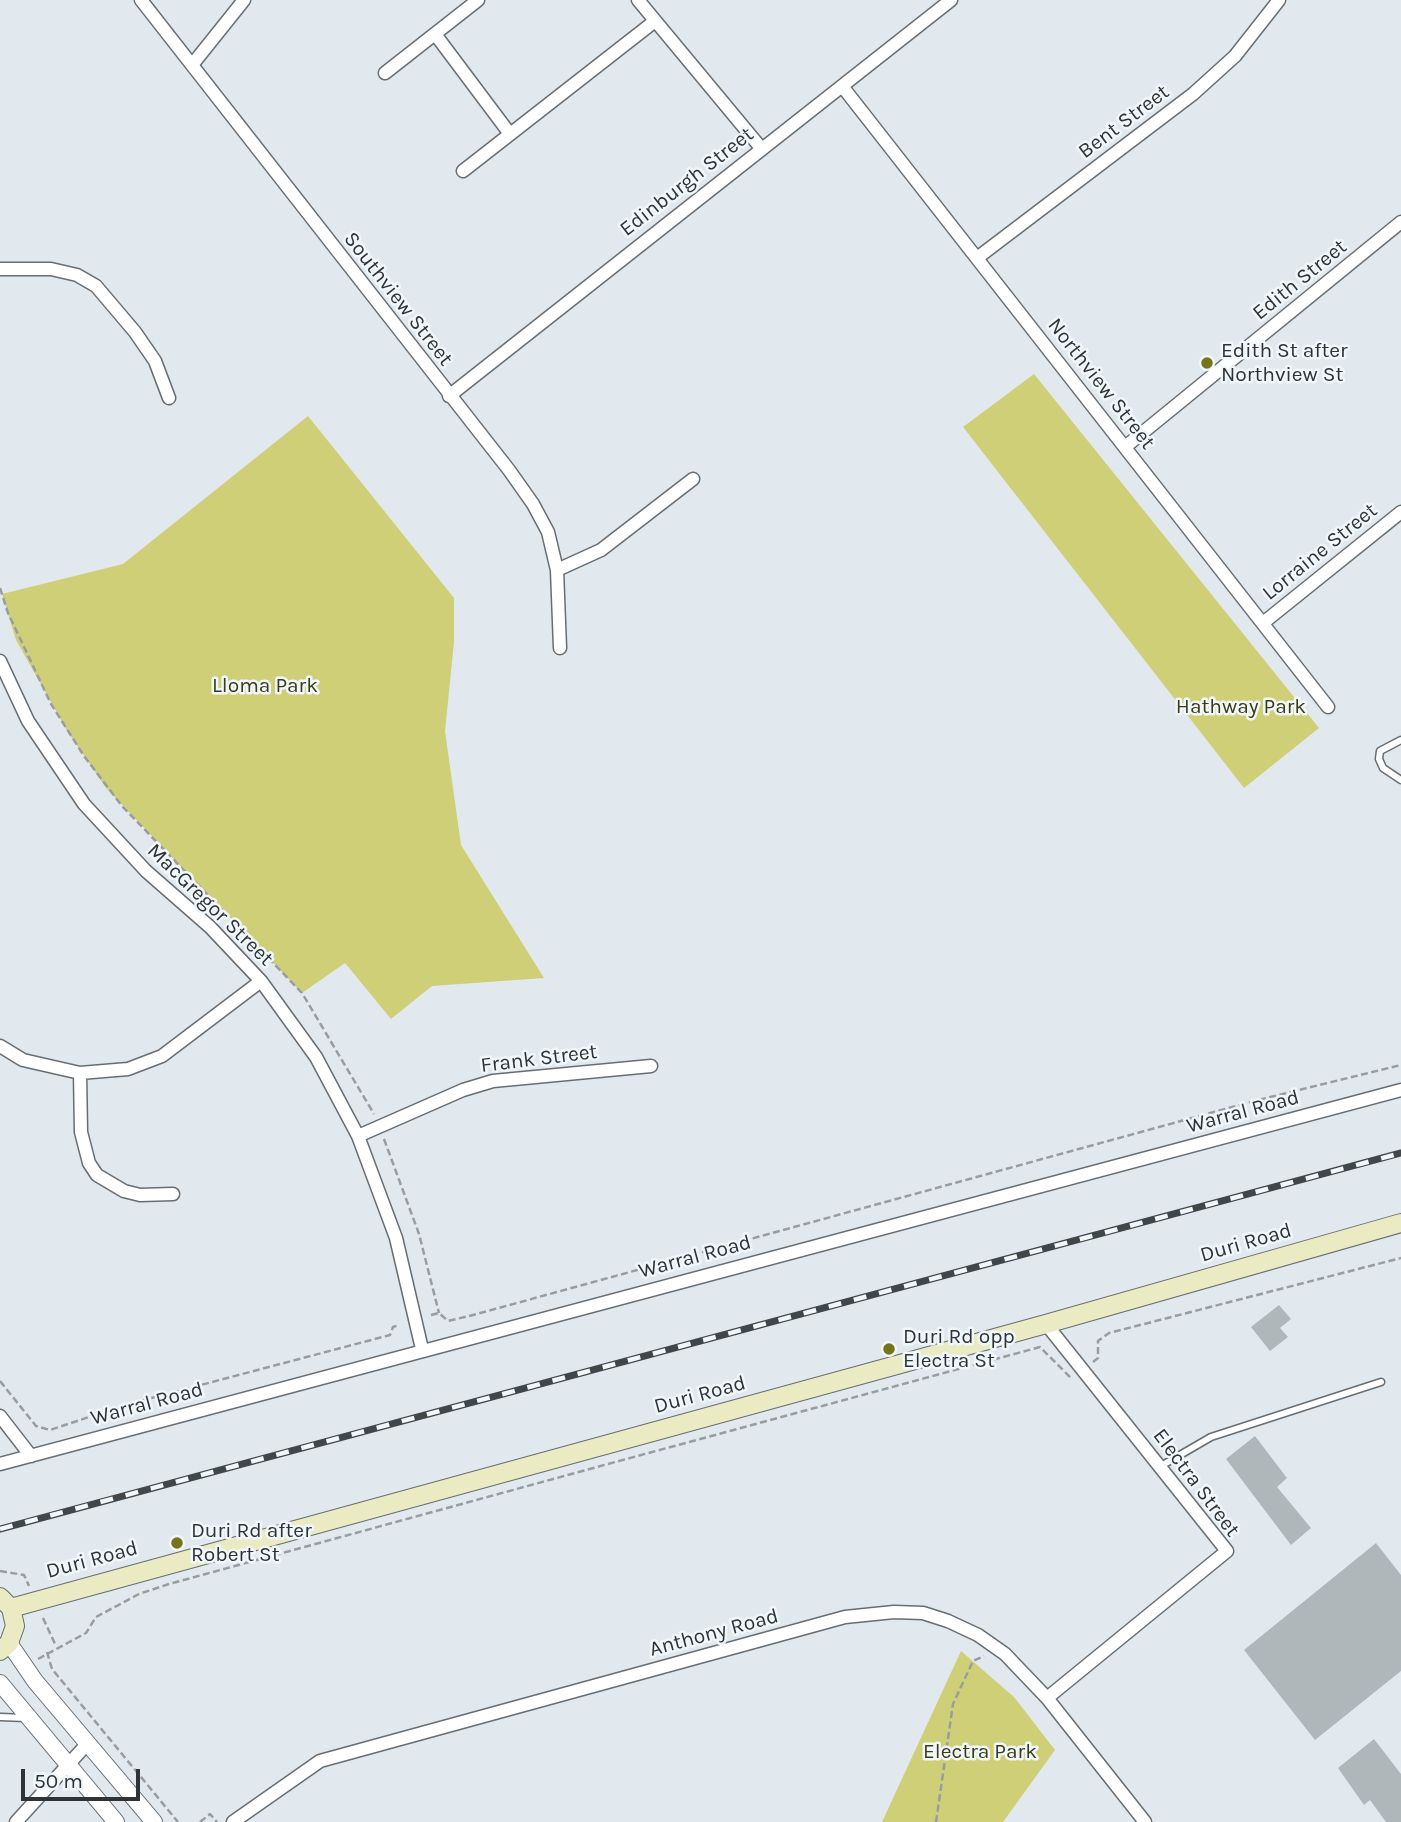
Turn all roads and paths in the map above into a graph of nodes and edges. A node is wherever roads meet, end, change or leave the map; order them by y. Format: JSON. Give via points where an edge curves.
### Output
{"nodes":[{"id":1,"x":141,"y":0,"type":"edge"},
{"id":2,"x":244,"y":0,"type":"edge"},
{"id":3,"x":478,"y":0,"type":"edge"},
{"id":4,"x":638,"y":0,"type":"edge"},
{"id":5,"x":951,"y":0,"type":"edge"},
{"id":6,"x":1279,"y":0,"type":"edge"},
{"id":7,"x":655,"y":21,"type":"junction"},
{"id":8,"x":435,"y":34,"type":"junction"},
{"id":9,"x":192,"y":65,"type":"junction"},
{"id":10,"x":384,"y":74,"type":"dead end"},
{"id":11,"x":842,"y":86,"type":"junction"},
{"id":12,"x":510,"y":134,"type":"junction"},
{"id":13,"x":761,"y":148,"type":"junction"},
{"id":14,"x":463,"y":170,"type":"dead end"},
{"id":15,"x":1401,"y":222,"type":"edge"},
{"id":16,"x":977,"y":258,"type":"junction"},
{"id":17,"x":0,"y":269,"type":"edge"},
{"id":18,"x":449,"y":396,"type":"junction"},
{"id":19,"x":169,"y":398,"type":"dead end"},
{"id":20,"x":1125,"y":447,"type":"junction"},
{"id":21,"x":693,"y":479,"type":"dead end"},
{"id":22,"x":1401,"y":512,"type":"edge"},
{"id":23,"x":557,"y":570,"type":"junction"},
{"id":24,"x":1263,"y":623,"type":"junction"},
{"id":25,"x":560,"y":648,"type":"dead end"},
{"id":26,"x":0,"y":661,"type":"edge"},
{"id":27,"x":1328,"y":707,"type":"dead end"},
{"id":28,"x":1401,"y":740,"type":"edge"},
{"id":29,"x":1401,"y":780,"type":"edge"},
{"id":30,"x":261,"y":981,"type":"junction"},
{"id":31,"x":0,"y":1046,"type":"edge"},
{"id":32,"x":1401,"y":1065,"type":"edge"},
{"id":33,"x":650,"y":1066,"type":"dead end"},
{"id":34,"x":80,"y":1073,"type":"junction"},
{"id":35,"x":1401,"y":1090,"type":"edge"},
{"id":36,"x":358,"y":1136,"type":"junction"},
{"id":37,"x":173,"y":1194,"type":"dead end"},
{"id":38,"x":1401,"y":1223,"type":"edge"},
{"id":39,"x":1401,"y":1258,"type":"edge"},
{"id":40,"x":431,"y":1315,"type":"dead end"},
{"id":41,"x":1046,"y":1324,"type":"junction"},
{"id":42,"x":399,"y":1325,"type":"dead end"},
{"id":43,"x":422,"y":1349,"type":"junction"},
{"id":44,"x":1083,"y":1370,"type":"junction"},
{"id":45,"x":0,"y":1381,"type":"edge"},
{"id":46,"x":1381,"y":1382,"type":"dead end"},
{"id":47,"x":0,"y":1416,"type":"edge"},
{"id":48,"x":31,"y":1455,"type":"junction"},
{"id":49,"x":0,"y":1465,"type":"edge"},
{"id":50,"x":1161,"y":1466,"type":"junction"},
{"id":51,"x":6,"y":1602,"type":"edge"},
{"id":52,"x":4,"y":1647,"type":"edge"},
{"id":53,"x":1000,"y":1650,"type":"junction"},
{"id":54,"x":47,"y":1652,"type":"junction"},
{"id":55,"x":35,"y":1681,"type":"junction"},
{"id":56,"x":0,"y":1683,"type":"edge"},
{"id":57,"x":1047,"y":1698,"type":"junction"},
{"id":58,"x":0,"y":1717,"type":"edge"},
{"id":59,"x":31,"y":1718,"type":"junction"},
{"id":60,"x":87,"y":1744,"type":"junction"},
{"id":61,"x":69,"y":1764,"type":"junction"},
{"id":62,"x":16,"y":1822,"type":"edge"},
{"id":63,"x":116,"y":1822,"type":"edge"},
{"id":64,"x":154,"y":1822,"type":"edge"},
{"id":65,"x":178,"y":1822,"type":"edge"},
{"id":66,"x":200,"y":1822,"type":"edge"},
{"id":67,"x":217,"y":1822,"type":"edge"},
{"id":68,"x":233,"y":1822,"type":"edge"},
{"id":69,"x":936,"y":1822,"type":"edge"},
{"id":70,"x":1145,"y":1822,"type":"edge"}],
"edges":[{"from":1,"to":9,"type":"street","name":"Southview Street"},
{"from":2,"to":9,"type":"street"},
{"from":3,"to":8,"type":"street"},
{"from":4,"to":7,"type":"street"},
{"from":5,"to":11,"type":"street","name":"Edinburgh Street"},
{"from":6,"to":16,"type":"street","name":"Bent Street","via":[[1235,56],[1193,94]]},
{"from":7,"to":12,"type":"street"},
{"from":7,"to":13,"type":"street"},
{"from":8,"to":10,"type":"street"},
{"from":8,"to":12,"type":"street"},
{"from":9,"to":18,"type":"street","name":"Southview Street"},
{"from":11,"to":13,"type":"street","name":"Edinburgh Street"},
{"from":11,"to":16,"type":"street","name":"Northview Street"},
{"from":12,"to":14,"type":"street"},
{"from":13,"to":18,"type":"street","name":"Edinburgh Street"},
{"from":15,"to":20,"type":"street","name":"Edith Street"},
{"from":16,"to":20,"type":"street","name":"Northview Street"},
{"from":17,"to":19,"type":"street","via":[[51,269],[77,275],[96,286],[155,361]]},
{"from":18,"to":23,"type":"street","name":"Southview Street","via":[[533,504],[548,532]]},
{"from":20,"to":24,"type":"street","name":"Northview Street"},
{"from":21,"to":23,"type":"street","via":[[601,550]]},
{"from":22,"to":24,"type":"street","name":"Lorraine Street"},
{"from":23,"to":25,"type":"street","name":"Southview Street"},
{"from":24,"to":27,"type":"street","name":"Northview Street"},
{"from":26,"to":30,"type":"street","name":"MacGregor Street","via":[[28,721],[84,804],[146,871],[210,927]]},
{"from":28,"to":29,"type":"lane","via":[[1380,751],[1379,759],[1383,768]]},
{"from":30,"to":34,"type":"street","via":[[162,1056],[128,1069]]},
{"from":30,"to":36,"type":"street","name":"MacGregor Street","via":[[316,1057]]},
{"from":31,"to":34,"type":"street","via":[[23,1060]]},
{"from":32,"to":40,"type":"path","via":[[473,1315],[448,1321],[439,1313]]},
{"from":33,"to":36,"type":"street","name":"Frank Street","via":[[493,1081]]},
{"from":34,"to":37,"type":"street","via":[[81,1132],[97,1175],[124,1191]]},
{"from":35,"to":43,"type":"street","name":"Warral Road"},
{"from":36,"to":43,"type":"street","name":"MacGregor Street","via":[[396,1238]]},
{"from":38,"to":41,"type":"main road","name":"Duri Road"},
{"from":39,"to":44,"type":"path","via":[[1110,1333],[1098,1341],[1098,1358]]},
{"from":41,"to":44,"type":"street","name":"Electra Street"},
{"from":41,"to":51,"type":"main road","name":"Duri Road"},
{"from":42,"to":45,"type":"path","via":[[393,1326],[390,1335],[125,1405],[50,1430],[36,1426]]},
{"from":43,"to":48,"type":"street","name":"Warral Road"},
{"from":44,"to":50,"type":"street","name":"Electra Street"},
{"from":44,"to":54,"type":"path","via":[[1072,1380],[1040,1347],[619,1461],[159,1587],[96,1617],[86,1633]]},
{"from":46,"to":50,"type":"lane","via":[[1211,1437]]},
{"from":47,"to":48,"type":"street"},
{"from":48,"to":49,"type":"street","name":"Warral Road"},
{"from":50,"to":57,"type":"street","name":"Electra Street","via":[[1227,1552]]},
{"from":51,"to":52,"type":"main road","via":[[15,1626]]},
{"from":52,"to":55,"type":"street"},
{"from":53,"to":57,"type":"street","name":"Anthony Road"},
{"from":53,"to":68,"type":"street","name":"Anthony Road","via":[[978,1634],[923,1613],[845,1617],[320,1761]]},
{"from":53,"to":69,"type":"path","via":[[972,1661],[953,1704]]},
{"from":54,"to":55,"type":"path","via":[[32,1663]]},
{"from":54,"to":65,"type":"path","via":[[52,1669]]},
{"from":55,"to":60,"type":"street"},
{"from":56,"to":59,"type":"street"},
{"from":57,"to":70,"type":"street","name":"Anthony Road"},
{"from":58,"to":59,"type":"lane"},
{"from":59,"to":61,"type":"street"},
{"from":60,"to":61,"type":"street"},
{"from":60,"to":64,"type":"street"},
{"from":61,"to":62,"type":"street"},
{"from":61,"to":63,"type":"street"},
{"from":66,"to":67,"type":"path","via":[[210,1814]]}]}
